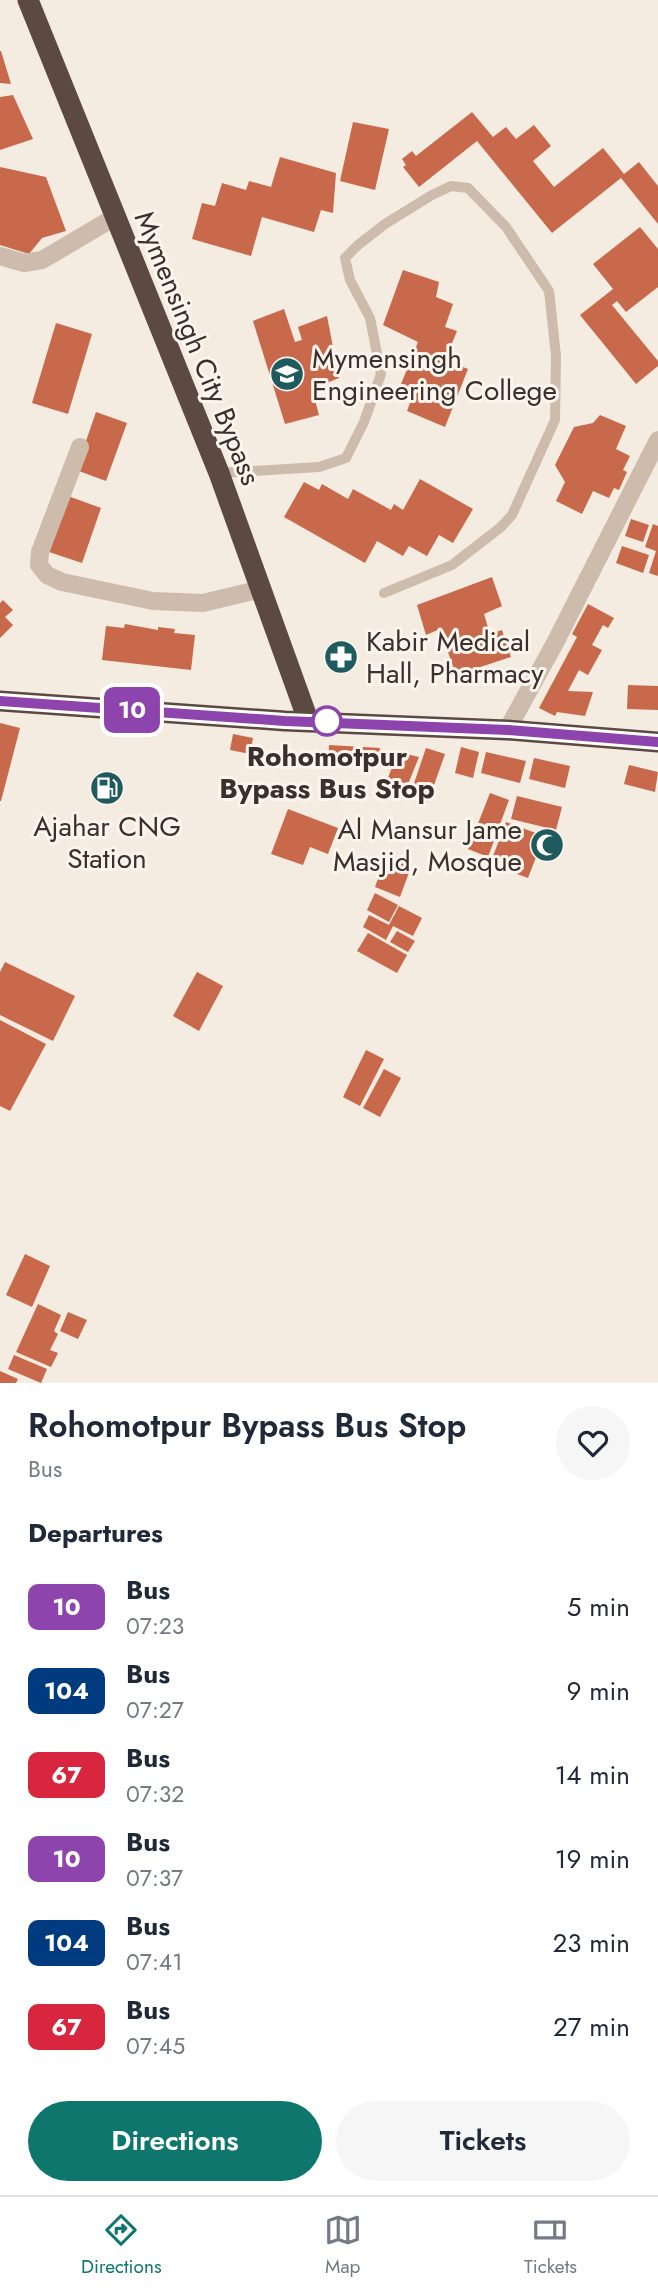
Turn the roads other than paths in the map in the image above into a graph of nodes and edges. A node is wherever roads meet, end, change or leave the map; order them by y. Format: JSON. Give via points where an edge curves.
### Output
{"nodes":[{"id":1,"x":28,"y":0,"type":"edge"},
{"id":2,"x":115,"y":217,"type":"junction"},
{"id":3,"x":0,"y":256,"type":"edge"},
{"id":4,"x":658,"y":440,"type":"edge"},
{"id":5,"x":80,"y":447,"type":"dead end"},
{"id":6,"x":219,"y":473,"type":"junction"},
{"id":7,"x":261,"y":589,"type":"junction"},
{"id":8,"x":384,"y":593,"type":"dead end"},
{"id":9,"x":0,"y":701,"type":"edge"},
{"id":10,"x":308,"y":720,"type":"junction"},
{"id":11,"x":508,"y":730,"type":"junction"},
{"id":12,"x":658,"y":742,"type":"edge"}],
"edges":[{"from":1,"to":2,"type":"highway","name":"Mymensingh City Bypass"},
{"from":2,"to":3,"type":"street","via":[[42,260],[24,263]]},
{"from":2,"to":6,"type":"highway","name":"Mymensingh City Bypass"},
{"from":4,"to":11,"type":"street"},
{"from":5,"to":7,"type":"street","via":[[40,552],[39,565],[47,575],[153,601],[203,603]]},
{"from":6,"to":7,"type":"highway","name":"Mymensingh City Bypass"},
{"from":6,"to":8,"type":"lane","via":[[319,467],[346,458],[382,374],[370,318],[350,280],[345,258],[385,224],[432,195],[451,186],[468,188],[506,227],[549,291],[556,356],[555,420],[512,515],[501,527],[452,565]]},
{"from":7,"to":10,"type":"highway","name":"Mymensingh City Bypass"},
{"from":9,"to":10,"type":"highway"},
{"from":10,"to":11,"type":"highway"},
{"from":11,"to":12,"type":"highway"}]}
